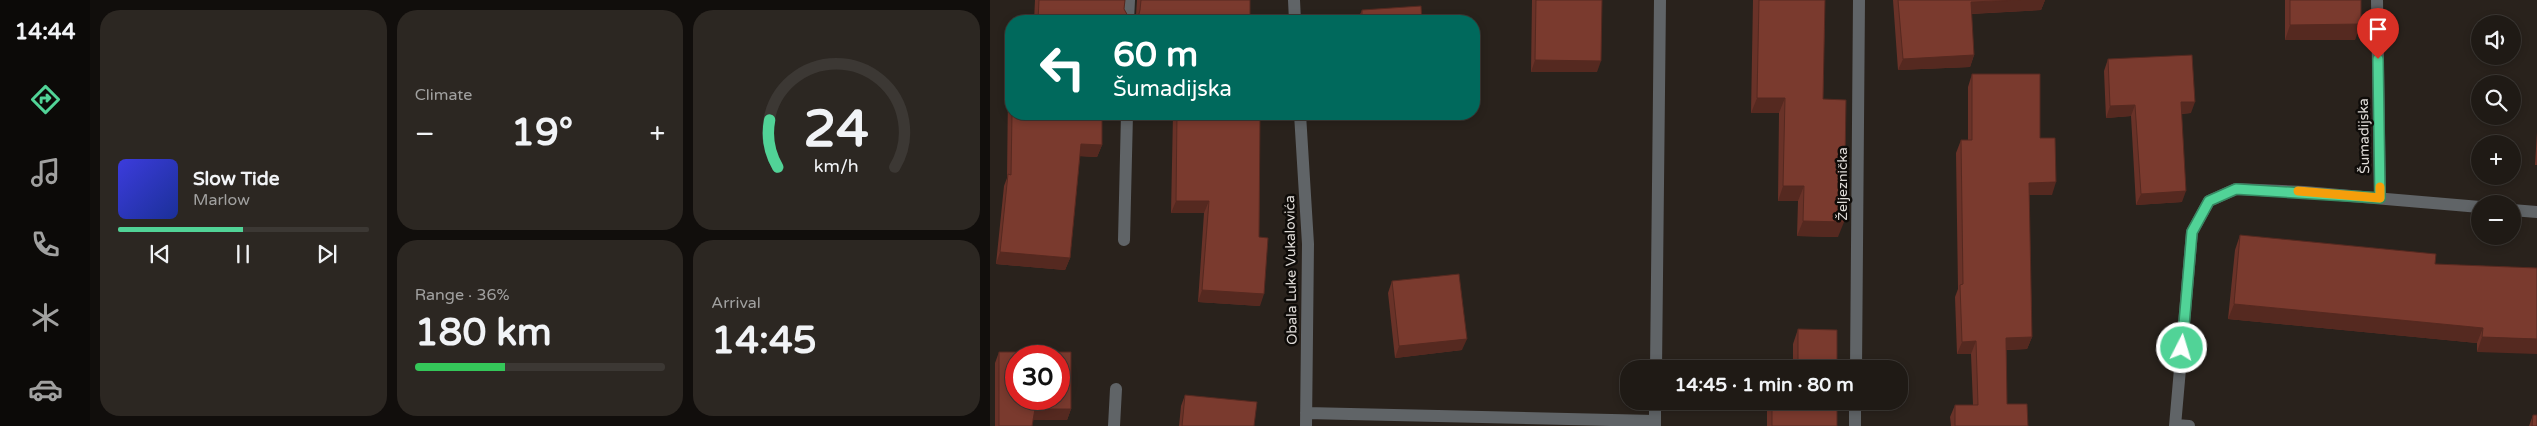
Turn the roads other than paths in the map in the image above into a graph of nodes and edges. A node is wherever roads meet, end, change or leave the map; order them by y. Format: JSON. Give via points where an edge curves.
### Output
{"nodes":[{"id":1,"x":1129,"y":0,"type":"edge"},
{"id":2,"x":1294,"y":0,"type":"edge"},
{"id":3,"x":1660,"y":0,"type":"edge"},
{"id":4,"x":1859,"y":0,"type":"edge"},
{"id":5,"x":2377,"y":0,"type":"edge"},
{"id":6,"x":1128,"y":15,"type":"edge"},
{"id":7,"x":1295,"y":15,"type":"edge"},
{"id":8,"x":1127,"y":120,"type":"edge"},
{"id":9,"x":1300,"y":120,"type":"edge"},
{"id":10,"x":2380,"y":198,"type":"junction"},
{"id":11,"x":2471,"y":206,"type":"edge"},
{"id":12,"x":2521,"y":211,"type":"edge"},
{"id":13,"x":2537,"y":212,"type":"edge"},
{"id":14,"x":1124,"y":240,"type":"dead end"},
{"id":15,"x":1656,"y":360,"type":"edge"},
{"id":16,"x":1856,"y":360,"type":"edge"},
{"id":17,"x":1116,"y":389,"type":"dead end"},
{"id":18,"x":1656,"y":410,"type":"edge"},
{"id":19,"x":1855,"y":410,"type":"edge"},
{"id":20,"x":1306,"y":420,"type":"edge"},
{"id":21,"x":1655,"y":424,"type":"edge"},
{"id":22,"x":1114,"y":426,"type":"edge"},
{"id":23,"x":1855,"y":426,"type":"edge"},
{"id":24,"x":2180,"y":426,"type":"edge"}],
"edges":[{"from":1,"to":6,"type":"street"},
{"from":2,"to":7,"type":"street"},
{"from":3,"to":15,"type":"street"},
{"from":4,"to":16,"type":"street","name":"Željeznička"},
{"from":5,"to":10,"type":"street","name":"Šumadijska"},
{"from":8,"to":14,"type":"street"},
{"from":9,"to":20,"type":"street","name":"Obala Luke Vukalovića","via":[[1308,244]]},
{"from":10,"to":11,"type":"street"},
{"from":10,"to":24,"type":"street","via":[[2236,189],[2209,201],[2192,232]]},
{"from":12,"to":13,"type":"street"},
{"from":17,"to":22,"type":"street"},
{"from":18,"to":21,"type":"street"},
{"from":19,"to":23,"type":"street"},
{"from":20,"to":21,"type":"street"}]}
